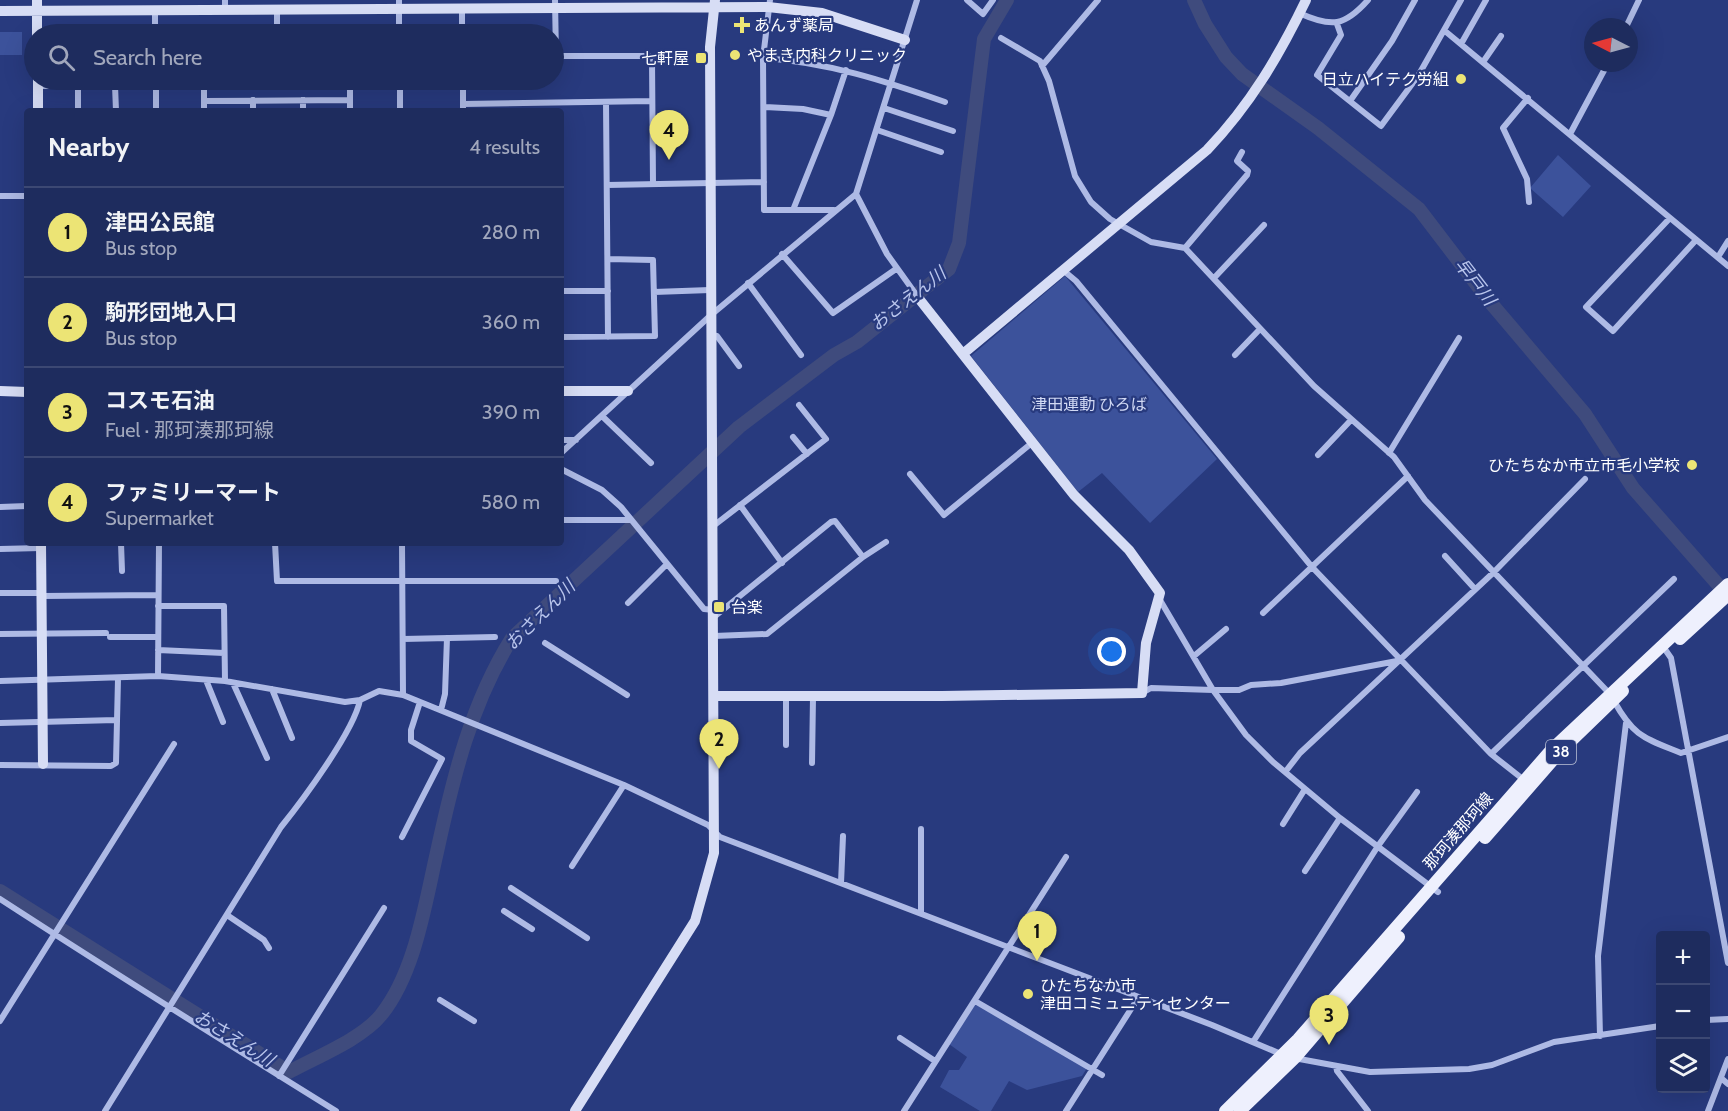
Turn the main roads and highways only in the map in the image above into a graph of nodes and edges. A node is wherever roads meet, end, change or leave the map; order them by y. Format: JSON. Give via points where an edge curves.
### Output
{"nodes":[{"id":1,"x":1728,"y":584,"type":"edge"},
{"id":2,"x":1721,"y":598,"type":"edge"},
{"id":3,"x":1611,"y":696,"type":"junction"},
{"id":4,"x":1435,"y":889,"type":"junction"},
{"id":5,"x":1289,"y":1056,"type":"junction"},
{"id":6,"x":1225,"y":1111,"type":"edge"},
{"id":7,"x":1240,"y":1111,"type":"edge"}],
"edges":[{"from":1,"to":2,"type":"main road","name":"那珂湊那珂線","number":"38"},
{"from":2,"to":3,"type":"main road","name":"那珂湊那珂線","number":"38"},
{"from":3,"to":4,"type":"main road","name":"那珂湊那珂線","number":"38"},
{"from":3,"to":4,"type":"main road","name":"那珂湊那珂線","number":"38","via":[[1524,780]]},
{"from":4,"to":5,"type":"main road","name":"那珂湊那珂線","number":"38"},
{"from":5,"to":6,"type":"main road","name":"那珂湊那珂線","number":"38"},
{"from":5,"to":7,"type":"main road","name":"那珂湊那珂線","number":"38"}]}
